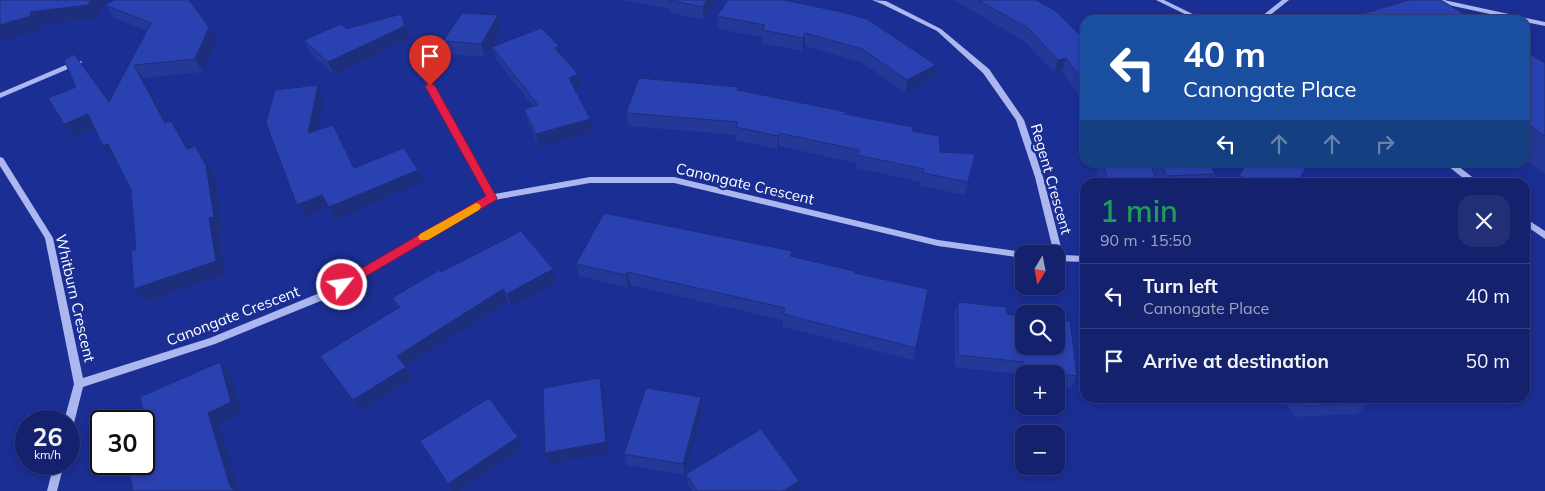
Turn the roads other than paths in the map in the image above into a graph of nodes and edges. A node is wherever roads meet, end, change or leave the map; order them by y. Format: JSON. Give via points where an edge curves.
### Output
{"nodes":[{"id":1,"x":874,"y":0,"type":"edge"},
{"id":2,"x":1159,"y":0,"type":"edge"},
{"id":3,"x":1286,"y":0,"type":"edge"},
{"id":4,"x":1435,"y":0,"type":"edge"},
{"id":5,"x":1449,"y":3,"type":"junction"},
{"id":6,"x":1455,"y":13,"type":"edge"},
{"id":7,"x":1191,"y":15,"type":"edge"},
{"id":8,"x":1266,"y":15,"type":"edge"},
{"id":9,"x":1504,"y":15,"type":"edge"},
{"id":10,"x":1530,"y":21,"type":"edge"},
{"id":11,"x":1545,"y":24,"type":"edge"},
{"id":12,"x":80,"y":63,"type":"edge"},
{"id":13,"x":430,"y":86,"type":"dead end"},
{"id":14,"x":0,"y":96,"type":"edge"},
{"id":15,"x":0,"y":160,"type":"edge"},
{"id":16,"x":1454,"y":167,"type":"edge"},
{"id":17,"x":1468,"y":178,"type":"edge"},
{"id":18,"x":492,"y":198,"type":"junction"},
{"id":19,"x":1530,"y":225,"type":"edge"},
{"id":20,"x":1545,"y":236,"type":"edge"},
{"id":21,"x":1055,"y":245,"type":"edge"},
{"id":22,"x":1015,"y":253,"type":"edge"},
{"id":23,"x":1065,"y":258,"type":"edge"},
{"id":24,"x":1080,"y":259,"type":"edge"},
{"id":25,"x":79,"y":384,"type":"junction"},
{"id":26,"x":72,"y":410,"type":"edge"},
{"id":27,"x":56,"y":475,"type":"edge"},
{"id":28,"x":52,"y":491,"type":"edge"}],
"edges":[{"from":1,"to":21,"type":"street","name":"Regent Crescent","via":[[939,30],[986,71],[1020,120],[1039,177]]},
{"from":2,"to":7,"type":"street"},
{"from":3,"to":8,"type":"street"},
{"from":4,"to":5,"type":"street"},
{"from":5,"to":6,"type":"street","via":[[1449,9]]},
{"from":5,"to":9,"type":"street"},
{"from":10,"to":11,"type":"street"},
{"from":12,"to":14,"type":"street"},
{"from":13,"to":18,"type":"street"},
{"from":15,"to":25,"type":"street","name":"Whitburn Crescent","via":[[49,238]]},
{"from":16,"to":17,"type":"street"},
{"from":18,"to":22,"type":"street","name":"Canongate Crescent","via":[[590,180],[674,180],[938,243]]},
{"from":18,"to":25,"type":"street","name":"Canongate Crescent","via":[[325,295],[212,342]]},
{"from":19,"to":20,"type":"street"},
{"from":23,"to":24,"type":"street"},
{"from":25,"to":26,"type":"street","name":"Whitburn Crescent"},
{"from":27,"to":28,"type":"street"}]}
